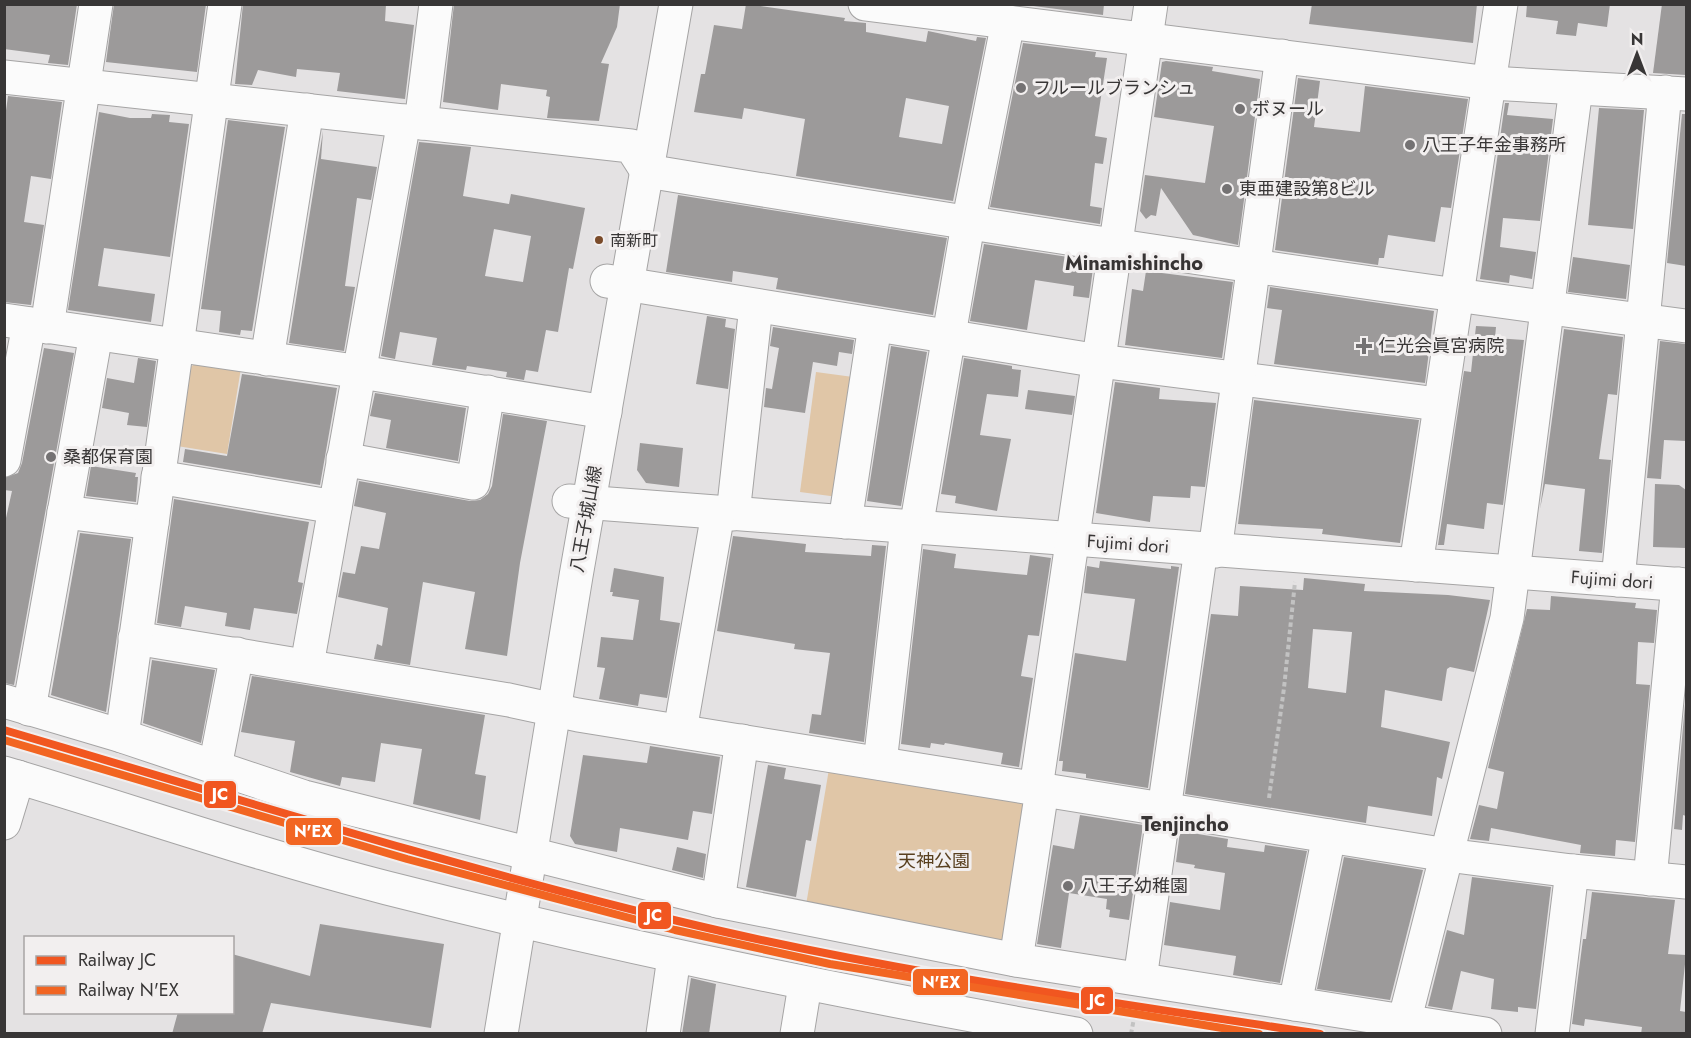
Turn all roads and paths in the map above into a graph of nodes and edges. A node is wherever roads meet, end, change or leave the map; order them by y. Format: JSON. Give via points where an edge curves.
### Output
{"nodes":[{"id":1,"x":96,"y":4,"type":"edge"},
{"id":2,"x":225,"y":4,"type":"edge"},
{"id":3,"x":436,"y":4,"type":"edge"},
{"id":4,"x":655,"y":4,"type":"edge"},
{"id":5,"x":676,"y":4,"type":"edge"},
{"id":6,"x":865,"y":4,"type":"edge"},
{"id":7,"x":1151,"y":4,"type":"edge"},
{"id":8,"x":1501,"y":4,"type":"edge"},
{"id":9,"x":1008,"y":22,"type":"junction"},
{"id":10,"x":1146,"y":41,"type":"junction"},
{"id":11,"x":1282,"y":56,"type":"junction"},
{"id":12,"x":4,"y":77,"type":"edge"},
{"id":13,"x":1490,"y":82,"type":"junction"},
{"id":14,"x":85,"y":86,"type":"junction"},
{"id":15,"x":1576,"y":88,"type":"junction"},
{"id":16,"x":1676,"y":93,"type":"edge"},
{"id":17,"x":212,"y":100,"type":"junction"},
{"id":18,"x":307,"y":110,"type":"junction"},
{"id":19,"x":412,"y":122,"type":"junction"},
{"id":20,"x":639,"y":158,"type":"junction"},
{"id":21,"x":968,"y":224,"type":"junction"},
{"id":22,"x":1117,"y":244,"type":"junction"},
{"id":23,"x":1254,"y":264,"type":"junction"},
{"id":24,"x":628,"y":284,"type":"junction"},
{"id":25,"x":1455,"y":295,"type":"junction"},
{"id":26,"x":756,"y":306,"type":"junction"},
{"id":27,"x":1548,"y":308,"type":"junction"},
{"id":28,"x":1643,"y":320,"type":"junction"},
{"id":29,"x":27,"y":324,"type":"edge"},
{"id":30,"x":874,"y":325,"type":"junction"},
{"id":31,"x":1686,"y":326,"type":"edge"},
{"id":32,"x":96,"y":334,"type":"junction"},
{"id":33,"x":949,"y":337,"type":"junction"},
{"id":34,"x":177,"y":346,"type":"junction"},
{"id":35,"x":267,"y":359,"type":"junction"},
{"id":36,"x":1100,"y":361,"type":"junction"},
{"id":37,"x":361,"y":372,"type":"junction"},
{"id":38,"x":1238,"y":379,"type":"junction"},
{"id":39,"x":488,"y":392,"type":"junction"},
{"id":40,"x":1438,"y":404,"type":"junction"},
{"id":41,"x":595,"y":410,"type":"junction"},
{"id":42,"x":344,"y":459,"type":"junction"},
{"id":43,"x":4,"y":460,"type":"edge"},
{"id":44,"x":159,"y":477,"type":"junction"},
{"id":45,"x":579,"y":502,"type":"junction"},
{"id":46,"x":335,"y":507,"type":"junction"},
{"id":47,"x":64,"y":512,"type":"junction"},
{"id":48,"x":725,"y":513,"type":"junction"},
{"id":49,"x":845,"y":522,"type":"junction"},
{"id":50,"x":152,"y":523,"type":"junction"},
{"id":51,"x":912,"y":527,"type":"junction"},
{"id":52,"x":1073,"y":540,"type":"junction"},
{"id":53,"x":1208,"y":550,"type":"junction"},
{"id":54,"x":1297,"y":556,"type":"junction"},
{"id":55,"x":1416,"y":565,"type":"junction"},
{"id":56,"x":1515,"y":572,"type":"junction"},
{"id":57,"x":1618,"y":580,"type":"junction"},
{"id":58,"x":1682,"y":585,"type":"edge"},
{"id":59,"x":135,"y":638,"type":"junction"},
{"id":60,"x":237,"y":654,"type":"junction"},
{"id":61,"x":307,"y":665,"type":"junction"},
{"id":62,"x":16,"y":705,"type":"edge"},
{"id":63,"x":544,"y":708,"type":"junction"},
{"id":64,"x":680,"y":731,"type":"junction"},
{"id":65,"x":122,"y":736,"type":"junction"},
{"id":66,"x":742,"y":741,"type":"junction"},
{"id":67,"x":880,"y":763,"type":"junction"},
{"id":68,"x":215,"y":767,"type":"junction"},
{"id":69,"x":11,"y":775,"type":"edge"},
{"id":70,"x":1039,"y":789,"type":"junction"},
{"id":71,"x":1165,"y":810,"type":"junction"},
{"id":72,"x":4,"y":824,"type":"edge"},
{"id":73,"x":1265,"y":825,"type":"junction"},
{"id":74,"x":1329,"y":836,"type":"junction"},
{"id":75,"x":521,"y":852,"type":"junction"},
{"id":76,"x":1447,"y":855,"type":"junction"},
{"id":77,"x":1572,"y":871,"type":"junction"},
{"id":78,"x":1650,"y":879,"type":"junction"},
{"id":79,"x":1686,"y":882,"type":"edge"},
{"id":80,"x":718,"y":901,"type":"junction"},
{"id":81,"x":511,"y":918,"type":"junction"},
{"id":82,"x":674,"y":957,"type":"junction"},
{"id":83,"x":1016,"y":960,"type":"junction"},
{"id":84,"x":1140,"y":979,"type":"junction"},
{"id":85,"x":805,"y":985,"type":"junction"},
{"id":86,"x":1295,"y":1004,"type":"junction"},
{"id":87,"x":934,"y":1021,"type":"edge"},
{"id":88,"x":1403,"y":1027,"type":"edge"},
{"id":89,"x":480,"y":1034,"type":"edge"},
{"id":90,"x":501,"y":1034,"type":"edge"},
{"id":91,"x":663,"y":1034,"type":"edge"},
{"id":92,"x":797,"y":1034,"type":"edge"},
{"id":93,"x":1076,"y":1034,"type":"edge"},
{"id":94,"x":1485,"y":1034,"type":"edge"},
{"id":95,"x":1552,"y":1034,"type":"edge"}],
"edges":[{"from":1,"to":14,"type":"street"},
{"from":2,"to":17,"type":"street"},
{"from":3,"to":19,"type":"street"},
{"from":4,"to":20,"type":"street","name":"八王子城山線"},
{"from":5,"to":20,"type":"street","name":"八王子城山線"},
{"from":6,"to":9,"type":"street"},
{"from":7,"to":10,"type":"street"},
{"from":8,"to":13,"type":"street"},
{"from":9,"to":10,"type":"street"},
{"from":9,"to":21,"type":"street"},
{"from":10,"to":11,"type":"street"},
{"from":10,"to":22,"type":"street"},
{"from":11,"to":13,"type":"street"},
{"from":11,"to":23,"type":"street"},
{"from":12,"to":14,"type":"street"},
{"from":13,"to":15,"type":"street"},
{"from":13,"to":25,"type":"street"},
{"from":14,"to":17,"type":"street"},
{"from":14,"to":29,"type":"street"},
{"from":15,"to":16,"type":"street"},
{"from":15,"to":27,"type":"street"},
{"from":16,"to":28,"type":"street"},
{"from":17,"to":18,"type":"street"},
{"from":17,"to":34,"type":"street"},
{"from":18,"to":19,"type":"street"},
{"from":18,"to":35,"type":"street"},
{"from":19,"to":20,"type":"street"},
{"from":19,"to":37,"type":"street"},
{"from":20,"to":21,"type":"street"},
{"from":20,"to":24,"type":"street","name":"八王子城山線"},
{"from":21,"to":22,"type":"street"},
{"from":21,"to":33,"type":"street"},
{"from":22,"to":23,"type":"street"},
{"from":22,"to":36,"type":"street"},
{"from":23,"to":25,"type":"street"},
{"from":23,"to":38,"type":"street"},
{"from":24,"to":26,"type":"street"},
{"from":24,"to":41,"type":"street","name":"八王子城山線"},
{"from":25,"to":27,"type":"street"},
{"from":25,"to":40,"type":"street"},
{"from":26,"to":30,"type":"street"},
{"from":26,"to":48,"type":"street"},
{"from":27,"to":28,"type":"street"},
{"from":27,"to":56,"type":"street"},
{"from":28,"to":31,"type":"street"},
{"from":28,"to":57,"type":"street"},
{"from":29,"to":32,"type":"street"},
{"from":29,"to":43,"type":"street"},
{"from":30,"to":33,"type":"street"},
{"from":30,"to":49,"type":"street"},
{"from":32,"to":34,"type":"street"},
{"from":32,"to":47,"type":"street"},
{"from":33,"to":36,"type":"street"},
{"from":33,"to":51,"type":"street"},
{"from":34,"to":35,"type":"street"},
{"from":34,"to":44,"type":"street"},
{"from":35,"to":37,"type":"street"},
{"from":36,"to":38,"type":"street"},
{"from":36,"to":52,"type":"street"},
{"from":37,"to":39,"type":"street"},
{"from":37,"to":42,"type":"street"},
{"from":38,"to":40,"type":"street"},
{"from":38,"to":53,"type":"street"},
{"from":39,"to":41,"type":"street"},
{"from":39,"to":42,"type":"street","via":[[473,483]]},
{"from":40,"to":55,"type":"street"},
{"from":41,"to":45,"type":"street","name":"八王子城山線"},
{"from":42,"to":46,"type":"street"},
{"from":44,"to":46,"type":"street"},
{"from":44,"to":50,"type":"street"},
{"from":45,"to":48,"type":"street","name":"Fujimi dori"},
{"from":45,"to":63,"type":"street","name":"八王子城山線"},
{"from":46,"to":61,"type":"street"},
{"from":47,"to":50,"type":"street"},
{"from":47,"to":62,"type":"street"},
{"from":48,"to":49,"type":"street","name":"Fujimi dori"},
{"from":48,"to":64,"type":"street"},
{"from":49,"to":51,"type":"street","name":"Fujimi dori"},
{"from":50,"to":59,"type":"street"},
{"from":51,"to":52,"type":"street","name":"Fujimi dori"},
{"from":51,"to":67,"type":"street"},
{"from":52,"to":53,"type":"street","name":"Fujimi dori"},
{"from":52,"to":70,"type":"street"},
{"from":53,"to":54,"type":"street","name":"Fujimi dori"},
{"from":53,"to":71,"type":"street"},
{"from":54,"to":55,"type":"street","name":"Fujimi dori"},
{"from":54,"to":73,"type":"path"},
{"from":55,"to":56,"type":"street","name":"Fujimi dori"},
{"from":56,"to":57,"type":"street","name":"Fujimi dori"},
{"from":56,"to":76,"type":"street"},
{"from":57,"to":58,"type":"street","name":"Fujimi dori"},
{"from":58,"to":78,"type":"street"},
{"from":59,"to":60,"type":"street"},
{"from":59,"to":65,"type":"street"},
{"from":60,"to":61,"type":"street"},
{"from":60,"to":68,"type":"street"},
{"from":61,"to":63,"type":"street"},
{"from":62,"to":65,"type":"street"},
{"from":63,"to":64,"type":"street"},
{"from":63,"to":75,"type":"street","name":"八王子城山線"},
{"from":64,"to":66,"type":"street"},
{"from":65,"to":68,"type":"street"},
{"from":66,"to":67,"type":"street"},
{"from":66,"to":80,"type":"street"},
{"from":67,"to":70,"type":"street"},
{"from":68,"to":75,"type":"street","via":[[304,797]]},
{"from":69,"to":72,"type":"street"},
{"from":69,"to":81,"type":"street","via":[[385,887]]},
{"from":70,"to":71,"type":"street"},
{"from":70,"to":83,"type":"street"},
{"from":71,"to":73,"type":"street"},
{"from":71,"to":84,"type":"street"},
{"from":73,"to":74,"type":"street"},
{"from":74,"to":76,"type":"street"},
{"from":74,"to":86,"type":"street"},
{"from":75,"to":80,"type":"street"},
{"from":75,"to":81,"type":"street","name":"八王子城山線"},
{"from":76,"to":77,"type":"street"},
{"from":76,"to":88,"type":"street"},
{"from":77,"to":78,"type":"street"},
{"from":77,"to":95,"type":"street"},
{"from":78,"to":79,"type":"street"},
{"from":80,"to":83,"type":"street"},
{"from":81,"to":82,"type":"street"},
{"from":81,"to":89,"type":"street","name":"八王子城山線"},
{"from":81,"to":90,"type":"street","name":"八王子城山線"},
{"from":82,"to":85,"type":"street"},
{"from":82,"to":91,"type":"street"},
{"from":83,"to":84,"type":"street"},
{"from":84,"to":86,"type":"street"},
{"from":85,"to":87,"type":"street"},
{"from":85,"to":92,"type":"street"},
{"from":86,"to":88,"type":"street"},
{"from":87,"to":93,"type":"street"},
{"from":88,"to":94,"type":"street"}]}
